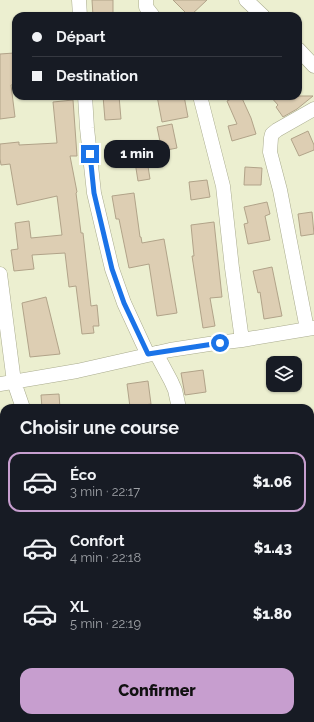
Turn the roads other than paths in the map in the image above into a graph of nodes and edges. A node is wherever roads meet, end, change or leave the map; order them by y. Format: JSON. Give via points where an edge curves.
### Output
{"nodes":[{"id":1,"x":79,"y":0,"type":"edge"},
{"id":2,"x":146,"y":0,"type":"edge"},
{"id":3,"x":246,"y":0,"type":"edge"},
{"id":4,"x":80,"y":12,"type":"edge"},
{"id":5,"x":150,"y":12,"type":"edge"},
{"id":6,"x":259,"y":12,"type":"edge"},
{"id":7,"x":302,"y":53,"type":"edge"},
{"id":8,"x":314,"y":66,"type":"edge"},
{"id":9,"x":85,"y":100,"type":"edge"},
{"id":10,"x":201,"y":100,"type":"edge"},
{"id":11,"x":314,"y":109,"type":"edge"},
{"id":12,"x":0,"y":274,"type":"edge"},
{"id":13,"x":311,"y":329,"type":"edge"},
{"id":14,"x":242,"y":340,"type":"junction"},
{"id":15,"x":152,"y":354,"type":"junction"},
{"id":16,"x":14,"y":382,"type":"junction"},
{"id":17,"x":0,"y":384,"type":"edge"},
{"id":18,"x":22,"y":404,"type":"edge"},
{"id":19,"x":178,"y":404,"type":"edge"}],
"edges":[{"from":1,"to":4,"type":"street"},
{"from":2,"to":5,"type":"street","via":[[146,7]]},
{"from":3,"to":6,"type":"street"},
{"from":7,"to":8,"type":"street"},
{"from":9,"to":15,"type":"street","via":[[94,193],[112,269],[124,303]]},
{"from":10,"to":14,"type":"street","via":[[223,186]]},
{"from":11,"to":13,"type":"street","via":[[277,130],[272,134],[269,144]]},
{"from":12,"to":16,"type":"street"},
{"from":13,"to":14,"type":"street"},
{"from":14,"to":15,"type":"street"},
{"from":15,"to":16,"type":"street"},
{"from":15,"to":19,"type":"street","via":[[171,381]]},
{"from":16,"to":17,"type":"street"},
{"from":16,"to":18,"type":"street"}]}
